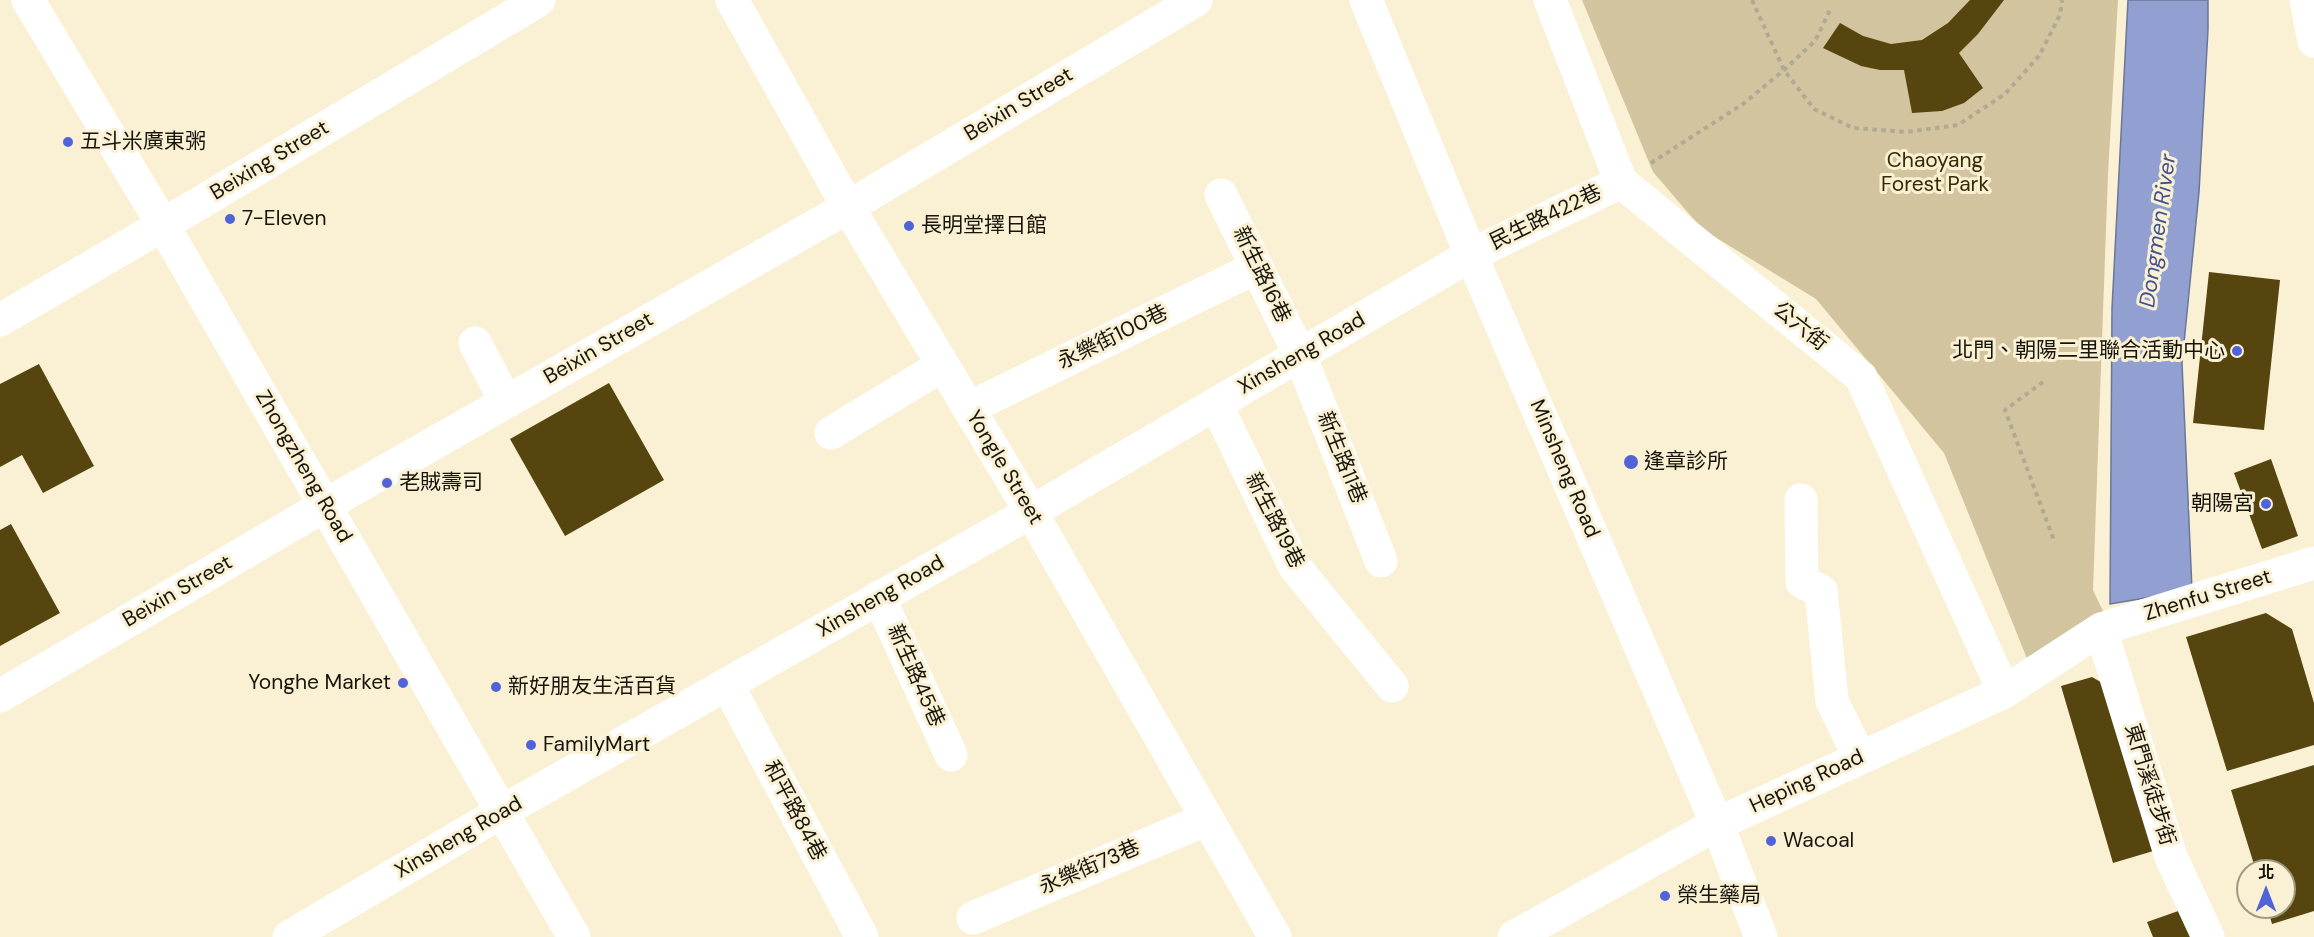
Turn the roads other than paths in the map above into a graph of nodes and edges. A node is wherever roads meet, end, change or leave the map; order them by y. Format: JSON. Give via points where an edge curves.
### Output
{"nodes":[{"id":1,"x":28,"y":0,"type":"edge"},
{"id":2,"x":539,"y":0,"type":"edge"},
{"id":3,"x":732,"y":0,"type":"edge"},
{"id":4,"x":1196,"y":0,"type":"edge"},
{"id":5,"x":1366,"y":0,"type":"edge"},
{"id":6,"x":1550,"y":0,"type":"edge"},
{"id":7,"x":2306,"y":0,"type":"edge"},
{"id":8,"x":2314,"y":41,"type":"edge"},
{"id":9,"x":1621,"y":182,"type":"junction"},
{"id":10,"x":1221,"y":195,"type":"dead end"},
{"id":11,"x":849,"y":207,"type":"junction"},
{"id":12,"x":163,"y":225,"type":"junction"},
{"id":13,"x":1471,"y":255,"type":"junction"},
{"id":14,"x":1257,"y":267,"type":"junction"},
{"id":15,"x":0,"y":320,"type":"edge"},
{"id":16,"x":475,"y":343,"type":"dead end"},
{"id":17,"x":1300,"y":355,"type":"junction"},
{"id":18,"x":943,"y":365,"type":"junction"},
{"id":19,"x":506,"y":402,"type":"junction"},
{"id":20,"x":1216,"y":404,"type":"junction"},
{"id":21,"x":969,"y":408,"type":"junction"},
{"id":22,"x":831,"y":432,"type":"dead end"},
{"id":23,"x":1801,"y":500,"type":"dead end"},
{"id":24,"x":324,"y":506,"type":"junction"},
{"id":25,"x":1030,"y":512,"type":"junction"},
{"id":26,"x":1381,"y":561,"type":"dead end"},
{"id":27,"x":2312,"y":569,"type":"edge"},
{"id":28,"x":879,"y":597,"type":"junction"},
{"id":29,"x":2101,"y":629,"type":"junction"},
{"id":30,"x":727,"y":684,"type":"junction"},
{"id":31,"x":1392,"y":687,"type":"dead end"},
{"id":32,"x":2004,"y":692,"type":"junction"},
{"id":33,"x":0,"y":696,"type":"edge"},
{"id":34,"x":951,"y":755,"type":"dead end"},
{"id":35,"x":1860,"y":758,"type":"junction"},
{"id":36,"x":503,"y":811,"type":"junction"},
{"id":37,"x":1207,"y":819,"type":"junction"},
{"id":38,"x":1717,"y":824,"type":"junction"},
{"id":39,"x":974,"y":918,"type":"dead end"},
{"id":40,"x":289,"y":937,"type":"edge"},
{"id":41,"x":574,"y":937,"type":"edge"},
{"id":42,"x":862,"y":937,"type":"edge"},
{"id":43,"x":1275,"y":937,"type":"edge"},
{"id":44,"x":1514,"y":937,"type":"edge"},
{"id":45,"x":1761,"y":937,"type":"edge"},
{"id":46,"x":2208,"y":937,"type":"edge"}],
"edges":[{"from":1,"to":12,"type":"street","name":"Zhongzheng Road"},
{"from":2,"to":12,"type":"street","name":"Beixing Street"},
{"from":3,"to":11,"type":"street","name":"Yongle Street"},
{"from":4,"to":11,"type":"street","name":"Beixin Street"},
{"from":5,"to":13,"type":"street","name":"Minsheng Road"},
{"from":6,"to":9,"type":"street","name":"公六街"},
{"from":7,"to":8,"type":"street"},
{"from":9,"to":13,"type":"street","name":"民生路422巷"},
{"from":9,"to":32,"type":"street","name":"公六街","via":[[1861,377]]},
{"from":10,"to":14,"type":"street","name":"新生路16巷"},
{"from":11,"to":18,"type":"street","name":"Yongle Street"},
{"from":11,"to":19,"type":"street","name":"Beixin Street"},
{"from":12,"to":15,"type":"street","name":"Beixing Street"},
{"from":12,"to":24,"type":"street","name":"Zhongzheng Road"},
{"from":13,"to":17,"type":"street","name":"Xinsheng Road"},
{"from":13,"to":38,"type":"street","name":"Minsheng Road"},
{"from":14,"to":17,"type":"street","name":"新生路16巷"},
{"from":14,"to":21,"type":"street","name":"永樂街100巷"},
{"from":16,"to":19,"type":"street"},
{"from":17,"to":20,"type":"street","name":"Xinsheng Road"},
{"from":17,"to":26,"type":"street","name":"新生路11巷"},
{"from":18,"to":21,"type":"street","name":"Yongle Street"},
{"from":18,"to":22,"type":"street"},
{"from":19,"to":24,"type":"street","name":"Beixin Street"},
{"from":20,"to":25,"type":"street","name":"Xinsheng Road"},
{"from":20,"to":31,"type":"street","name":"新生路19巷","via":[[1295,567]]},
{"from":21,"to":25,"type":"street","name":"Yongle Street"},
{"from":23,"to":35,"type":"street","via":[[1802,582],[1821,591],[1832,701]]},
{"from":24,"to":33,"type":"street","name":"Beixin Street"},
{"from":24,"to":36,"type":"street","name":"Zhongzheng Road"},
{"from":25,"to":28,"type":"street","name":"Xinsheng Road"},
{"from":25,"to":37,"type":"street","name":"Yongle Street"},
{"from":27,"to":29,"type":"street","name":"Zhenfu Street"},
{"from":28,"to":30,"type":"street","name":"Xinsheng Road"},
{"from":28,"to":34,"type":"street","name":"新生路45巷"},
{"from":29,"to":32,"type":"street","name":"Heping Road"},
{"from":29,"to":46,"type":"street","name":"東門溪徒步街","via":[[2171,858]]},
{"from":30,"to":36,"type":"street","name":"Xinsheng Road"},
{"from":30,"to":42,"type":"street","name":"和平路84巷"},
{"from":32,"to":35,"type":"street","name":"Heping Road"},
{"from":35,"to":38,"type":"street","name":"Heping Road"},
{"from":36,"to":40,"type":"street","name":"Xinsheng Road"},
{"from":36,"to":41,"type":"street","name":"Zhongzheng Road"},
{"from":37,"to":39,"type":"street","name":"永樂街73巷"},
{"from":37,"to":43,"type":"street","name":"Yongle Street"},
{"from":38,"to":44,"type":"street","name":"Heping Road"},
{"from":38,"to":45,"type":"street","name":"Minsheng Road"}]}
